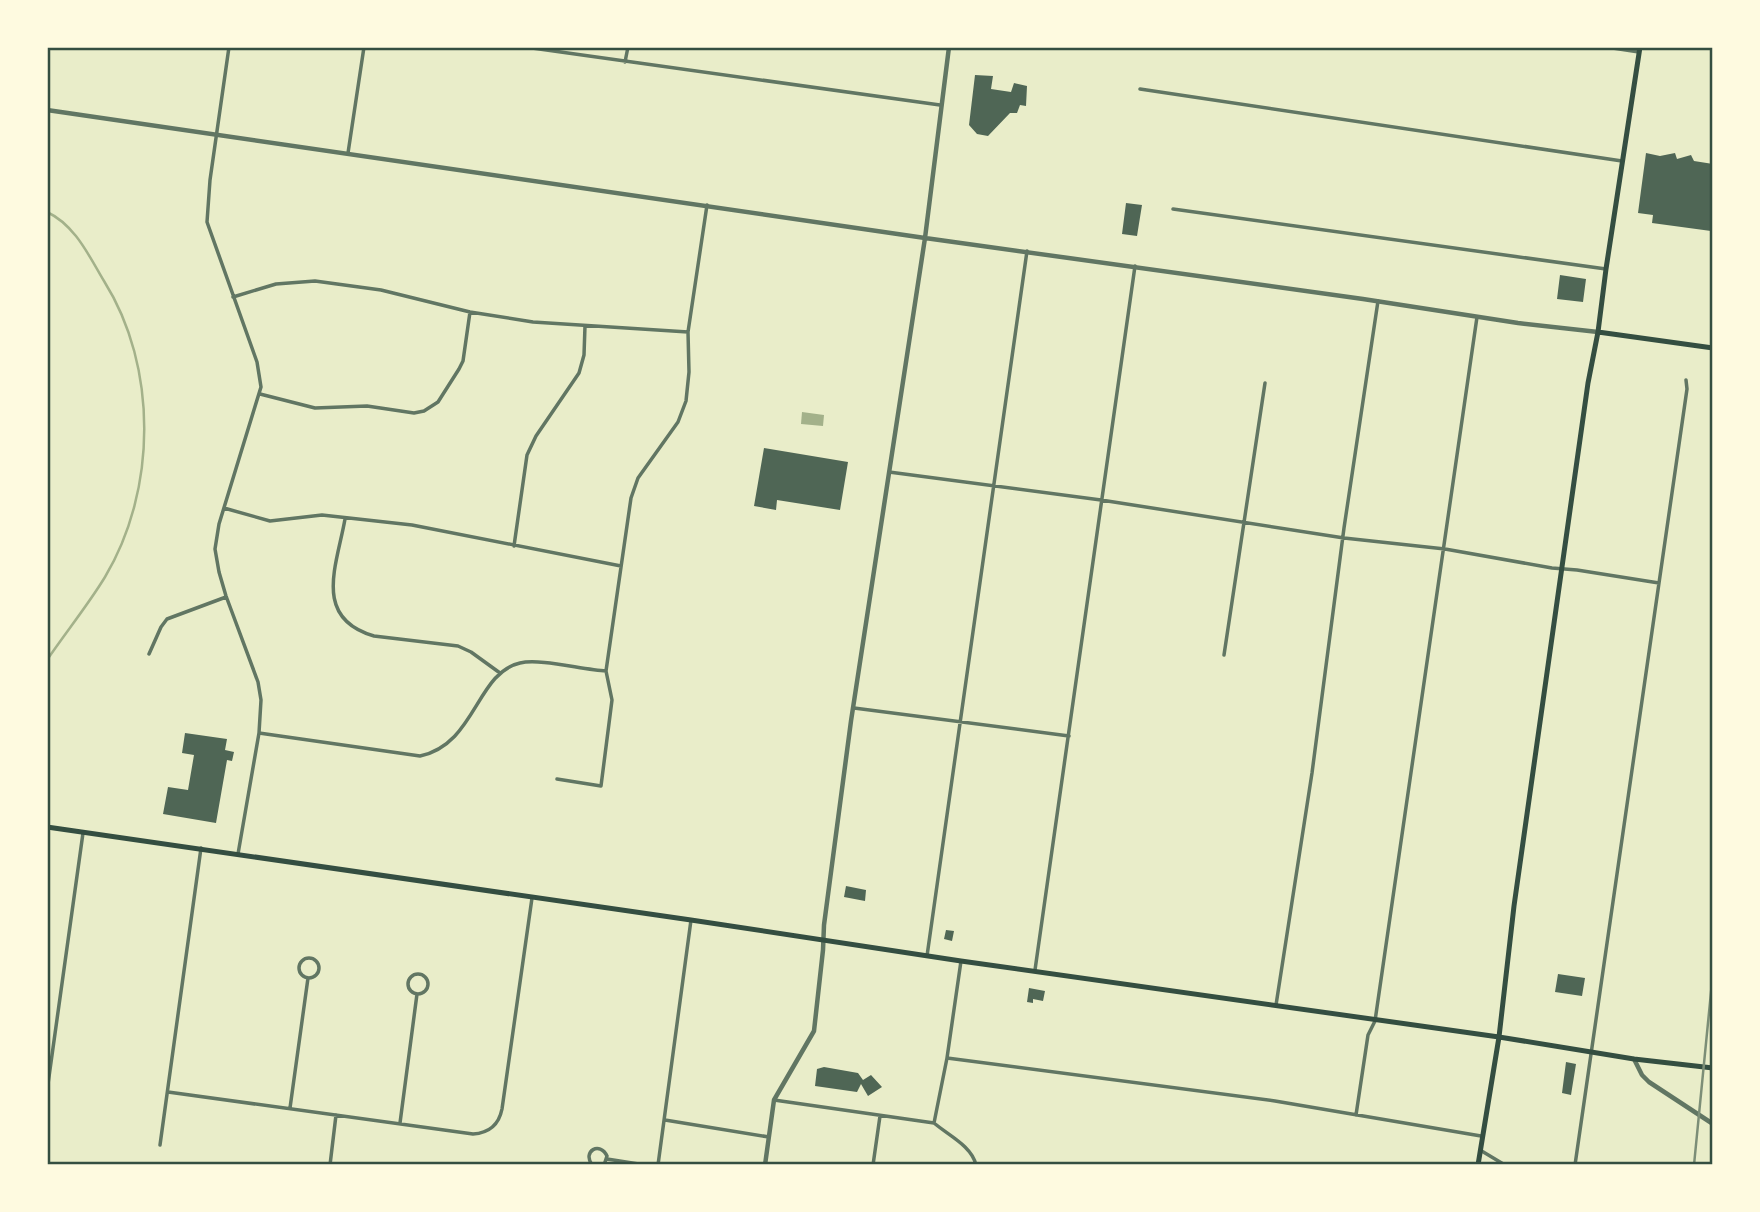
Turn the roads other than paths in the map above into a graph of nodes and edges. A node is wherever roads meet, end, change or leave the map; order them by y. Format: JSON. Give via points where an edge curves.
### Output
{"nodes":[{"id":1,"x":229,"y":47,"type":"edge"},
{"id":2,"x":364,"y":47,"type":"edge"},
{"id":3,"x":525,"y":47,"type":"edge"},
{"id":4,"x":628,"y":47,"type":"edge"},
{"id":5,"x":949,"y":47,"type":"edge"},
{"id":6,"x":1606,"y":47,"type":"edge"},
{"id":7,"x":1639,"y":50,"type":"edge"},
{"id":8,"x":625,"y":62,"type":"junction"},
{"id":9,"x":1140,"y":89,"type":"dead end"},
{"id":10,"x":940,"y":105,"type":"junction"},
{"id":11,"x":47,"y":110,"type":"edge"},
{"id":12,"x":217,"y":134,"type":"junction"},
{"id":13,"x":348,"y":153,"type":"junction"},
{"id":14,"x":1622,"y":162,"type":"junction"},
{"id":15,"x":707,"y":205,"type":"junction"},
{"id":16,"x":1173,"y":209,"type":"dead end"},
{"id":17,"x":925,"y":239,"type":"junction"},
{"id":18,"x":1027,"y":251,"type":"junction"},
{"id":19,"x":1135,"y":266,"type":"junction"},
{"id":20,"x":1606,"y":269,"type":"junction"},
{"id":21,"x":233,"y":297,"type":"junction"},
{"id":22,"x":1378,"y":301,"type":"junction"},
{"id":23,"x":470,"y":312,"type":"junction"},
{"id":24,"x":1477,"y":317,"type":"junction"},
{"id":25,"x":585,"y":326,"type":"junction"},
{"id":26,"x":688,"y":332,"type":"junction"},
{"id":27,"x":1598,"y":332,"type":"junction"},
{"id":28,"x":1713,"y":348,"type":"edge"},
{"id":29,"x":1685,"y":380,"type":"dead end"},
{"id":30,"x":1265,"y":383,"type":"dead end"},
{"id":31,"x":259,"y":393,"type":"junction"},
{"id":32,"x":888,"y":472,"type":"junction"},
{"id":33,"x":994,"y":485,"type":"junction"},
{"id":34,"x":1101,"y":500,"type":"junction"},
{"id":35,"x":224,"y":508,"type":"junction"},
{"id":36,"x":345,"y":518,"type":"junction"},
{"id":37,"x":1243,"y":522,"type":"junction"},
{"id":38,"x":1344,"y":538,"type":"junction"},
{"id":39,"x":513,"y":546,"type":"junction"},
{"id":40,"x":1444,"y":549,"type":"junction"},
{"id":41,"x":622,"y":566,"type":"junction"},
{"id":42,"x":1563,"y":568,"type":"junction"},
{"id":43,"x":1659,"y":583,"type":"junction"},
{"id":44,"x":226,"y":596,"type":"junction"},
{"id":45,"x":149,"y":654,"type":"dead end"},
{"id":46,"x":1224,"y":655,"type":"dead end"},
{"id":47,"x":606,"y":671,"type":"junction"},
{"id":48,"x":500,"y":673,"type":"junction"},
{"id":49,"x":854,"y":708,"type":"junction"},
{"id":50,"x":959,"y":722,"type":"junction"},
{"id":51,"x":259,"y":733,"type":"junction"},
{"id":52,"x":1069,"y":736,"type":"junction"},
{"id":53,"x":557,"y":779,"type":"dead end"},
{"id":54,"x":47,"y":827,"type":"edge"},
{"id":55,"x":83,"y":833,"type":"junction"},
{"id":56,"x":201,"y":848,"type":"junction"},
{"id":57,"x":239,"y":853,"type":"junction"},
{"id":58,"x":532,"y":898,"type":"junction"},
{"id":59,"x":691,"y":920,"type":"junction"},
{"id":60,"x":823,"y":940,"type":"junction"},
{"id":61,"x":927,"y":956,"type":"junction"},
{"id":62,"x":961,"y":961,"type":"junction"},
{"id":63,"x":1035,"y":970,"type":"junction"},
{"id":64,"x":308,"y":978,"type":"junction"},
{"id":65,"x":417,"y":994,"type":"junction"},
{"id":66,"x":1276,"y":1006,"type":"junction"},
{"id":67,"x":1375,"y":1021,"type":"junction"},
{"id":68,"x":1499,"y":1037,"type":"junction"},
{"id":69,"x":1591,"y":1051,"type":"junction"},
{"id":70,"x":947,"y":1058,"type":"junction"},
{"id":71,"x":1634,"y":1059,"type":"junction"},
{"id":72,"x":1713,"y":1068,"type":"edge"},
{"id":73,"x":47,"y":1091,"type":"edge"},
{"id":74,"x":168,"y":1092,"type":"junction"},
{"id":75,"x":774,"y":1100,"type":"junction"},
{"id":76,"x":290,"y":1108,"type":"junction"},
{"id":77,"x":336,"y":1115,"type":"junction"},
{"id":78,"x":1356,"y":1115,"type":"junction"},
{"id":79,"x":880,"y":1116,"type":"junction"},
{"id":80,"x":664,"y":1120,"type":"junction"},
{"id":81,"x":400,"y":1123,"type":"junction"},
{"id":82,"x":934,"y":1123,"type":"junction"},
{"id":83,"x":1713,"y":1124,"type":"edge"},
{"id":84,"x":1481,"y":1136,"type":"junction"},
{"id":85,"x":769,"y":1137,"type":"junction"},
{"id":86,"x":160,"y":1145,"type":"dead end"},
{"id":87,"x":1480,"y":1150,"type":"junction"},
{"id":88,"x":607,"y":1159,"type":"junction"},
{"id":89,"x":330,"y":1165,"type":"edge"},
{"id":90,"x":592,"y":1165,"type":"edge"},
{"id":91,"x":604,"y":1165,"type":"edge"},
{"id":92,"x":645,"y":1165,"type":"edge"},
{"id":93,"x":658,"y":1165,"type":"edge"},
{"id":94,"x":765,"y":1165,"type":"edge"},
{"id":95,"x":873,"y":1165,"type":"edge"},
{"id":96,"x":976,"y":1165,"type":"edge"},
{"id":97,"x":1478,"y":1165,"type":"edge"},
{"id":98,"x":1504,"y":1165,"type":"edge"},
{"id":99,"x":1575,"y":1165,"type":"edge"}],
"edges":[{"from":1,"to":12,"type":"street"},
{"from":2,"to":13,"type":"street"},
{"from":3,"to":8,"type":"street"},
{"from":4,"to":8,"type":"street"},
{"from":5,"to":10,"type":"street"},
{"from":6,"to":7,"type":"street"},
{"from":7,"to":14,"type":"main road"},
{"from":8,"to":10,"type":"street"},
{"from":9,"to":14,"type":"street"},
{"from":10,"to":17,"type":"street"},
{"from":11,"to":12,"type":"street"},
{"from":12,"to":13,"type":"street"},
{"from":12,"to":21,"type":"street","via":[[207,222]]},
{"from":13,"to":15,"type":"street"},
{"from":14,"to":20,"type":"main road"},
{"from":15,"to":17,"type":"street"},
{"from":15,"to":26,"type":"street"},
{"from":16,"to":20,"type":"street"},
{"from":17,"to":18,"type":"street"},
{"from":17,"to":32,"type":"street"},
{"from":18,"to":19,"type":"street"},
{"from":18,"to":33,"type":"street"},
{"from":19,"to":22,"type":"street"},
{"from":19,"to":34,"type":"street"},
{"from":20,"to":27,"type":"main road"},
{"from":21,"to":23,"type":"street","via":[[276,284],[315,281],[382,290]]},
{"from":21,"to":31,"type":"street","via":[[260,371]]},
{"from":22,"to":24,"type":"street"},
{"from":22,"to":38,"type":"street"},
{"from":23,"to":25,"type":"street"},
{"from":23,"to":31,"type":"street","via":[[463,361],[438,402],[424,411],[315,408]]},
{"from":24,"to":27,"type":"street"},
{"from":24,"to":40,"type":"street"},
{"from":25,"to":26,"type":"street"},
{"from":25,"to":39,"type":"street","via":[[579,373],[527,454]]},
{"from":26,"to":41,"type":"street","via":[[689,383],[683,410],[634,488]]},
{"from":27,"to":28,"type":"main road"},
{"from":27,"to":42,"type":"main road"},
{"from":29,"to":43,"type":"street"},
{"from":30,"to":37,"type":"street"},
{"from":31,"to":35,"type":"street"},
{"from":32,"to":33,"type":"street"},
{"from":32,"to":49,"type":"street"},
{"from":33,"to":34,"type":"street"},
{"from":33,"to":50,"type":"street"},
{"from":34,"to":37,"type":"street"},
{"from":34,"to":52,"type":"street"},
{"from":35,"to":36,"type":"street","via":[[270,521],[322,515]]},
{"from":35,"to":44,"type":"street","via":[[215,549]]},
{"from":36,"to":39,"type":"street","via":[[412,525]]},
{"from":36,"to":48,"type":"street","via":[[332,591],[343,619],[374,636],[458,646]]},
{"from":37,"to":38,"type":"street"},
{"from":37,"to":46,"type":"street"},
{"from":38,"to":40,"type":"street"},
{"from":38,"to":66,"type":"street"},
{"from":39,"to":41,"type":"street"},
{"from":40,"to":42,"type":"street"},
{"from":40,"to":67,"type":"street"},
{"from":41,"to":47,"type":"street"},
{"from":42,"to":43,"type":"street"},
{"from":42,"to":68,"type":"main road"},
{"from":43,"to":69,"type":"street"},
{"from":44,"to":45,"type":"street","via":[[167,619]]},
{"from":44,"to":51,"type":"street","via":[[260,691]]},
{"from":47,"to":48,"type":"street","via":[[530,662]]},
{"from":47,"to":53,"type":"street","via":[[612,700],[601,786]]},
{"from":48,"to":51,"type":"street","via":[[456,737],[428,754],[413,756]]},
{"from":49,"to":50,"type":"street"},
{"from":49,"to":60,"type":"street"},
{"from":50,"to":52,"type":"street"},
{"from":50,"to":61,"type":"street"},
{"from":51,"to":57,"type":"street"},
{"from":52,"to":63,"type":"street"},
{"from":54,"to":55,"type":"main road"},
{"from":55,"to":56,"type":"main road"},
{"from":55,"to":73,"type":"street"},
{"from":56,"to":57,"type":"main road"},
{"from":56,"to":74,"type":"street"},
{"from":57,"to":58,"type":"main road"},
{"from":58,"to":59,"type":"main road"},
{"from":58,"to":81,"type":"street","via":[[497,1122],[477,1134]]},
{"from":59,"to":60,"type":"main road"},
{"from":59,"to":80,"type":"street"},
{"from":60,"to":61,"type":"main road"},
{"from":60,"to":75,"type":"street","via":[[814,1031]]},
{"from":61,"to":62,"type":"main road"},
{"from":62,"to":63,"type":"main road"},
{"from":62,"to":70,"type":"street"},
{"from":63,"to":66,"type":"main road"},
{"from":64,"to":64,"type":"street","via":[[299,970],[300,963],[309,958],[319,969]]},
{"from":64,"to":76,"type":"street"},
{"from":65,"to":65,"type":"street","via":[[408,985],[419,973],[429,985]]},
{"from":65,"to":81,"type":"street"},
{"from":66,"to":67,"type":"main road"},
{"from":67,"to":68,"type":"main road"},
{"from":67,"to":78,"type":"street","via":[[1368,1035]]},
{"from":68,"to":69,"type":"main road"},
{"from":68,"to":84,"type":"main road"},
{"from":69,"to":71,"type":"main road"},
{"from":69,"to":99,"type":"street"},
{"from":70,"to":78,"type":"street"},
{"from":70,"to":82,"type":"street"},
{"from":71,"to":72,"type":"main road"},
{"from":71,"to":83,"type":"street","via":[[1649,1082]]},
{"from":74,"to":76,"type":"street"},
{"from":74,"to":86,"type":"street"},
{"from":75,"to":79,"type":"street"},
{"from":75,"to":85,"type":"street"},
{"from":76,"to":77,"type":"street"},
{"from":77,"to":81,"type":"street"},
{"from":77,"to":89,"type":"street"},
{"from":78,"to":84,"type":"street"},
{"from":79,"to":82,"type":"street"},
{"from":79,"to":95,"type":"street"},
{"from":80,"to":85,"type":"street"},
{"from":80,"to":93,"type":"street"},
{"from":82,"to":96,"type":"street","via":[[972,1154]]},
{"from":84,"to":87,"type":"main road"},
{"from":85,"to":94,"type":"street"},
{"from":87,"to":97,"type":"main road"},
{"from":87,"to":98,"type":"street"},
{"from":88,"to":90,"type":"street","via":[[604,1150],[595,1148],[588,1154]]},
{"from":88,"to":91,"type":"street"},
{"from":88,"to":92,"type":"street"}]}
